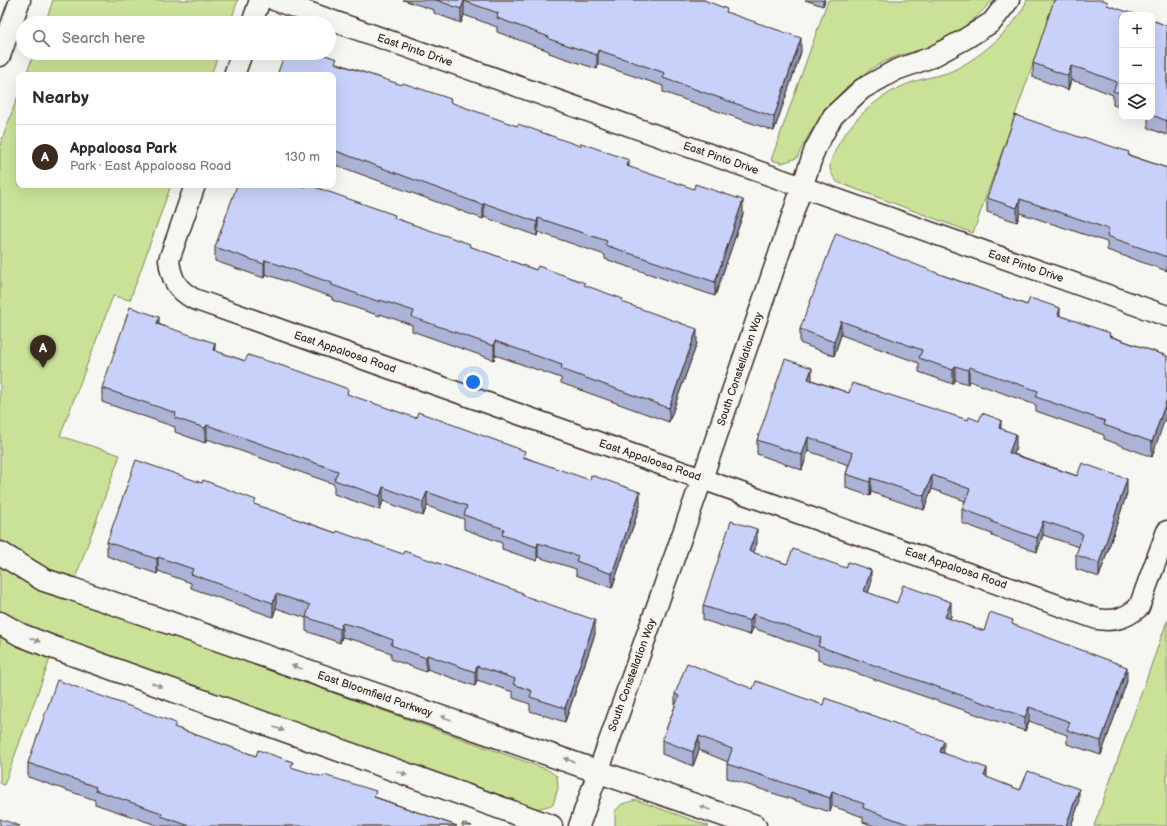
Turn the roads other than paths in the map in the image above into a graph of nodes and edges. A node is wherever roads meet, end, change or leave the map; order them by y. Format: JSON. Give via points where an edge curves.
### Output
{"nodes":[{"id":1,"x":20,"y":0,"type":"edge"},
{"id":2,"x":260,"y":0,"type":"edge"},
{"id":3,"x":274,"y":0,"type":"edge"},
{"id":4,"x":1009,"y":0,"type":"edge"},
{"id":5,"x":254,"y":16,"type":"edge"},
{"id":6,"x":319,"y":16,"type":"edge"},
{"id":7,"x":336,"y":22,"type":"edge"},
{"id":8,"x":0,"y":56,"type":"edge"},
{"id":9,"x":239,"y":60,"type":"edge"},
{"id":10,"x":235,"y":72,"type":"edge"},
{"id":11,"x":802,"y":187,"type":"junction"},
{"id":12,"x":195,"y":188,"type":"edge"},
{"id":13,"x":1167,"y":316,"type":"edge"},
{"id":14,"x":702,"y":479,"type":"junction"},
{"id":15,"x":1167,"y":531,"type":"edge"},
{"id":16,"x":0,"y":553,"type":"edge"},
{"id":17,"x":0,"y":623,"type":"edge"},
{"id":18,"x":598,"y":770,"type":"junction"},
{"id":19,"x":551,"y":826,"type":"edge"},
{"id":20,"x":579,"y":826,"type":"edge"},
{"id":21,"x":755,"y":826,"type":"edge"}],
"edges":[{"from":1,"to":8,"type":"street"},
{"from":2,"to":5,"type":"street"},
{"from":3,"to":6,"type":"street","name":"East Pinto Drive"},
{"from":4,"to":11,"type":"street","name":"South Constellation Way","via":[[992,22],[965,39],[932,57],[896,70],[862,89],[833,116],[816,149]]},
{"from":7,"to":11,"type":"street","name":"East Pinto Drive"},
{"from":9,"to":10,"type":"street"},
{"from":11,"to":13,"type":"street","name":"East Pinto Drive"},
{"from":11,"to":14,"type":"street","name":"South Constellation Way"},
{"from":12,"to":14,"type":"street","name":"East Appaloosa Road","via":[[169,260],[175,284],[183,293]]},
{"from":14,"to":15,"type":"street","name":"East Appaloosa Road","via":[[1097,619],[1109,621],[1130,614],[1142,601]]},
{"from":14,"to":18,"type":"street","name":"South Constellation Way"},
{"from":18,"to":16,"type":"street","name":"East Bloomfield Parkway","one_way":true,"via":[[58,584],[17,565]]},
{"from":17,"to":19,"type":"street","one_way":true,"via":[[21,635],[52,647]]},
{"from":18,"to":20,"type":"street","name":"South Constellation Way"},
{"from":21,"to":18,"type":"street","name":"East Bloomfield Parkway","one_way":true}]}
